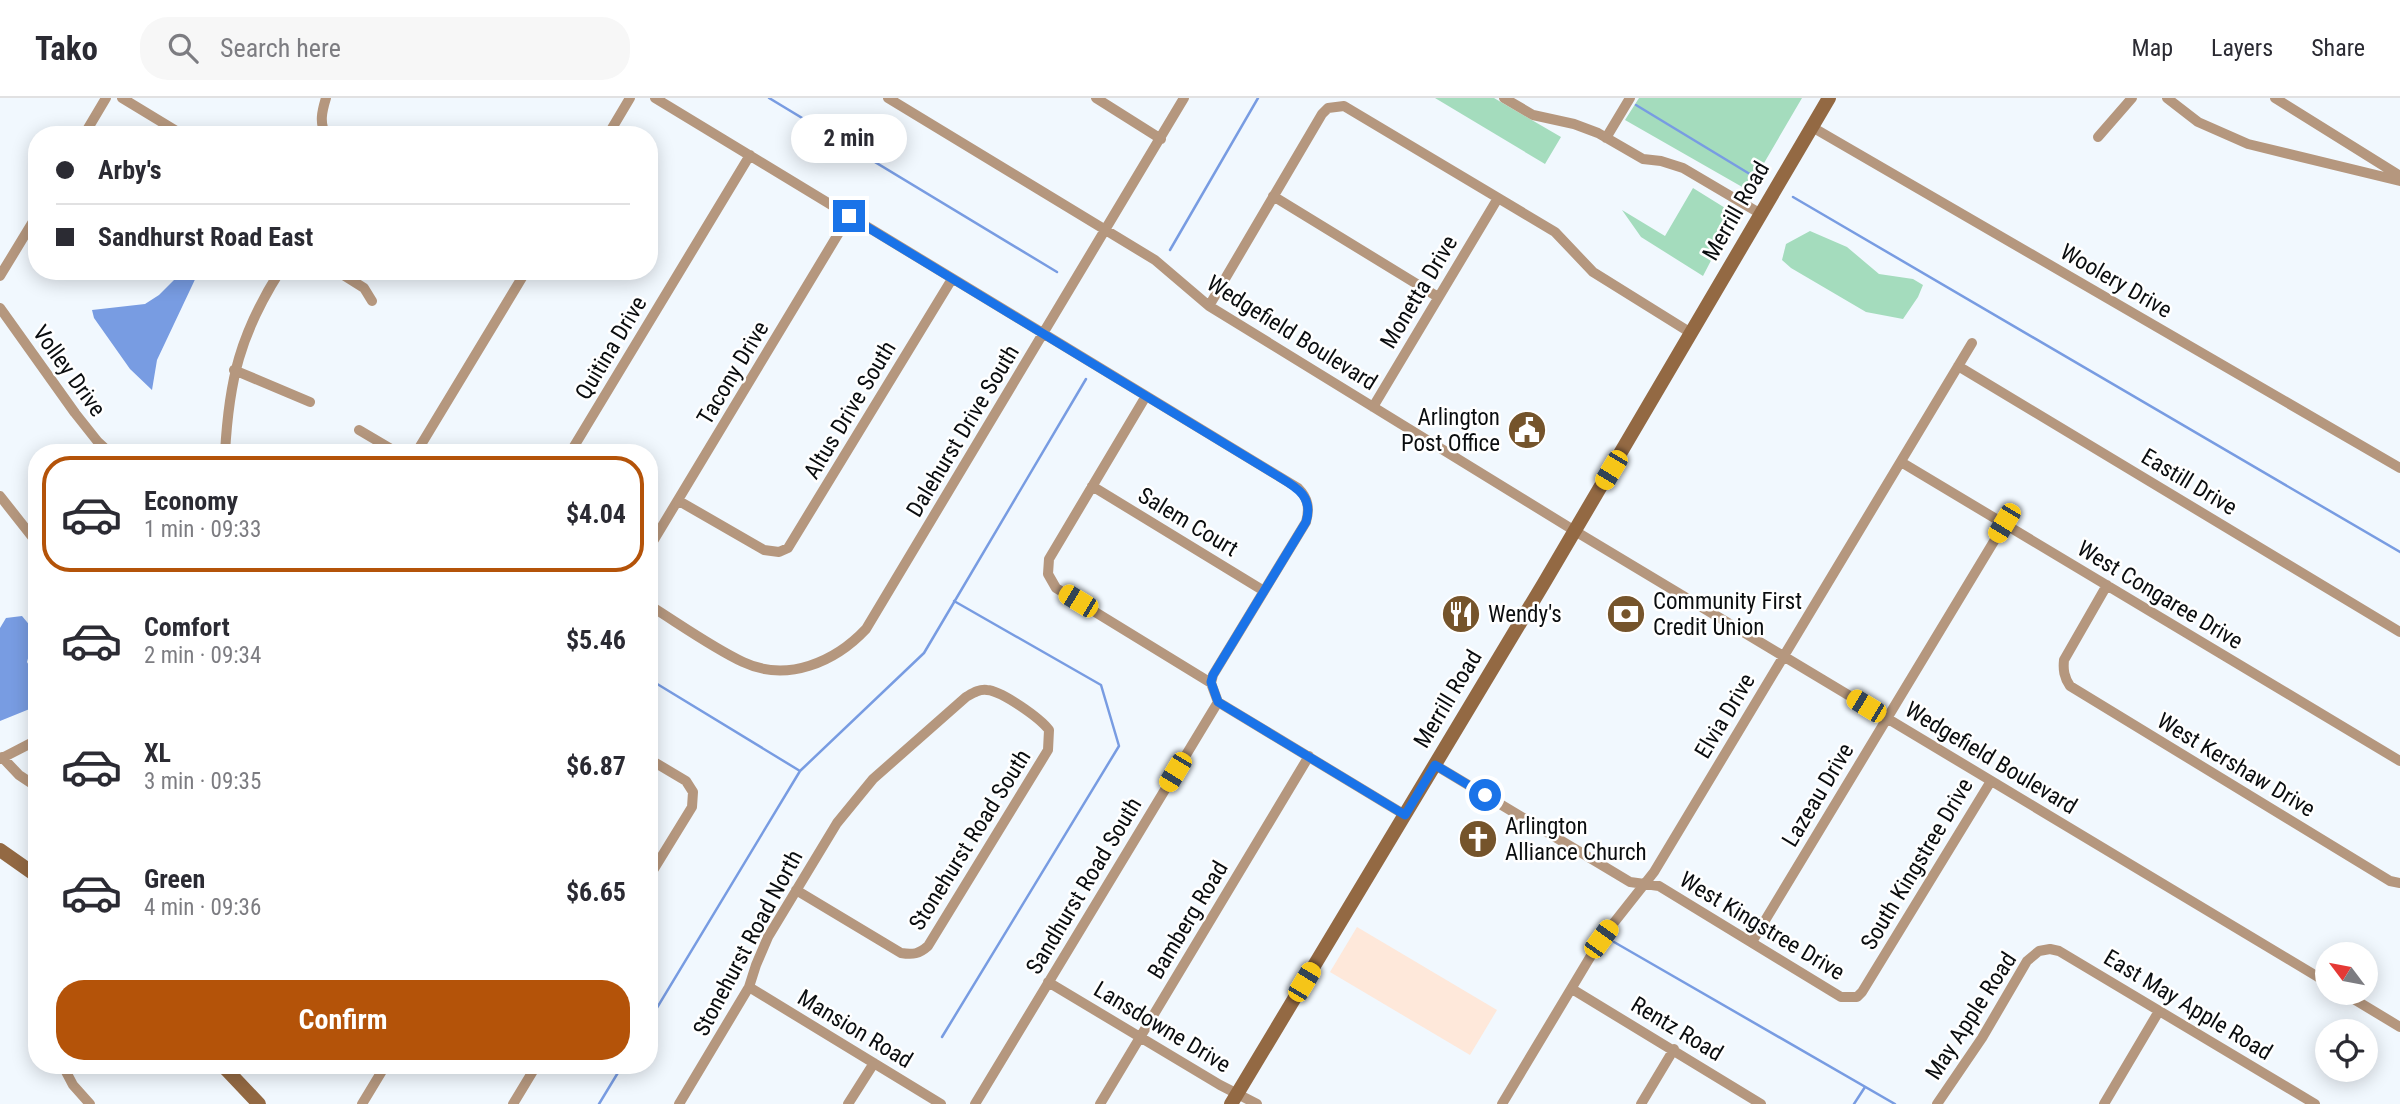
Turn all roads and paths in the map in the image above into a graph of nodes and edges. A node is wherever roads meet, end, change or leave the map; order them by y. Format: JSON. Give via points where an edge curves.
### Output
{"nodes":[{"id":1,"x":106,"y":98,"type":"edge"},
{"id":2,"x":122,"y":98,"type":"edge"},
{"id":3,"x":326,"y":98,"type":"edge"},
{"id":4,"x":630,"y":98,"type":"edge"},
{"id":5,"x":655,"y":98,"type":"edge"},
{"id":6,"x":888,"y":98,"type":"edge"},
{"id":7,"x":1096,"y":98,"type":"edge"},
{"id":8,"x":1184,"y":98,"type":"edge"},
{"id":9,"x":1504,"y":98,"type":"edge"},
{"id":10,"x":1630,"y":98,"type":"edge"},
{"id":11,"x":1829,"y":98,"type":"edge"},
{"id":12,"x":2132,"y":98,"type":"edge"},
{"id":13,"x":2167,"y":98,"type":"edge"},
{"id":14,"x":2275,"y":98,"type":"edge"},
{"id":15,"x":89,"y":126,"type":"edge"},
{"id":16,"x":168,"y":126,"type":"edge"},
{"id":17,"x":321,"y":126,"type":"edge"},
{"id":18,"x":613,"y":126,"type":"edge"},
{"id":19,"x":1812,"y":127,"type":"junction"},
{"id":20,"x":2098,"y":137,"type":"dead end"},
{"id":21,"x":1606,"y":138,"type":"junction"},
{"id":22,"x":1161,"y":139,"type":"junction"},
{"id":23,"x":750,"y":155,"type":"junction"},
{"id":24,"x":2400,"y":179,"type":"edge"},
{"id":25,"x":1273,"y":196,"type":"junction"},
{"id":26,"x":1497,"y":198,"type":"junction"},
{"id":27,"x":1761,"y":214,"type":"junction"},
{"id":28,"x":849,"y":216,"type":"junction"},
{"id":29,"x":28,"y":230,"type":"edge"},
{"id":30,"x":1106,"y":231,"type":"junction"},
{"id":31,"x":0,"y":276,"type":"edge"},
{"id":32,"x":952,"y":279,"type":"junction"},
{"id":33,"x":274,"y":280,"type":"edge"},
{"id":34,"x":351,"y":280,"type":"edge"},
{"id":35,"x":521,"y":280,"type":"edge"},
{"id":36,"x":1438,"y":297,"type":"junction"},
{"id":37,"x":372,"y":301,"type":"dead end"},
{"id":38,"x":1209,"y":306,"type":"junction"},
{"id":39,"x":0,"y":309,"type":"edge"},
{"id":40,"x":1691,"y":333,"type":"junction"},
{"id":41,"x":1044,"y":334,"type":"junction"},
{"id":42,"x":1972,"y":343,"type":"dead end"},
{"id":43,"x":1958,"y":366,"type":"junction"},
{"id":44,"x":234,"y":370,"type":"junction"},
{"id":45,"x":1146,"y":396,"type":"junction"},
{"id":46,"x":310,"y":402,"type":"dead end"},
{"id":47,"x":1373,"y":407,"type":"junction"},
{"id":48,"x":359,"y":430,"type":"dead end"},
{"id":49,"x":100,"y":444,"type":"edge"},
{"id":50,"x":225,"y":444,"type":"edge"},
{"id":51,"x":383,"y":444,"type":"edge"},
{"id":52,"x":421,"y":444,"type":"edge"},
{"id":53,"x":575,"y":444,"type":"edge"},
{"id":54,"x":1901,"y":462,"type":"junction"},
{"id":55,"x":2400,"y":468,"type":"edge"},
{"id":56,"x":1092,"y":486,"type":"junction"},
{"id":57,"x":0,"y":496,"type":"edge"},
{"id":58,"x":679,"y":500,"type":"junction"},
{"id":59,"x":2004,"y":523,"type":"junction"},
{"id":60,"x":28,"y":531,"type":"edge"},
{"id":61,"x":1574,"y":531,"type":"junction"},
{"id":62,"x":658,"y":534,"type":"edge"},
{"id":63,"x":2107,"y":585,"type":"junction"},
{"id":64,"x":1264,"y":591,"type":"junction"},
{"id":65,"x":658,"y":611,"type":"edge"},
{"id":66,"x":2400,"y":632,"type":"edge"},
{"id":67,"x":1784,"y":656,"type":"junction"},
{"id":68,"x":1211,"y":682,"type":"junction"},
{"id":69,"x":977,"y":691,"type":"joint"},
{"id":70,"x":1218,"y":702,"type":"junction"},
{"id":71,"x":1887,"y":718,"type":"junction"},
{"id":72,"x":28,"y":744,"type":"edge"},
{"id":73,"x":1309,"y":756,"type":"junction"},
{"id":74,"x":1,"y":758,"type":"edge"},
{"id":75,"x":2400,"y":761,"type":"edge"},
{"id":76,"x":658,"y":764,"type":"edge"},
{"id":77,"x":1435,"y":765,"type":"junction"},
{"id":78,"x":28,"y":781,"type":"edge"},
{"id":79,"x":1990,"y":781,"type":"junction"},
{"id":80,"x":1405,"y":815,"type":"junction"},
{"id":81,"x":0,"y":850,"type":"edge"},
{"id":82,"x":658,"y":862,"type":"edge"},
{"id":83,"x":28,"y":870,"type":"edge"},
{"id":84,"x":2400,"y":883,"type":"edge"},
{"id":85,"x":1643,"y":885,"type":"junction"},
{"id":86,"x":796,"y":890,"type":"junction"},
{"id":87,"x":1752,"y":942,"type":"junction"},
{"id":88,"x":2039,"y":951,"type":"joint"},
{"id":89,"x":2315,"y":975,"type":"edge"},
{"id":90,"x":1048,"y":982,"type":"junction"},
{"id":91,"x":750,"y":987,"type":"junction"},
{"id":92,"x":1572,"y":989,"type":"junction"},
{"id":93,"x":1850,"y":998,"type":"joint"},
{"id":94,"x":2364,"y":1005,"type":"edge"},
{"id":95,"x":2159,"y":1011,"type":"junction"},
{"id":96,"x":2400,"y":1027,"type":"edge"},
{"id":97,"x":1140,"y":1037,"type":"junction"},
{"id":98,"x":1674,"y":1049,"type":"junction"},
{"id":99,"x":874,"y":1063,"type":"junction"},
{"id":100,"x":67,"y":1074,"type":"edge"},
{"id":101,"x":238,"y":1074,"type":"edge"},
{"id":102,"x":381,"y":1074,"type":"edge"},
{"id":103,"x":531,"y":1074,"type":"edge"},
{"id":104,"x":1234,"y":1099,"type":"edge"},
{"id":105,"x":90,"y":1104,"type":"edge"},
{"id":106,"x":259,"y":1104,"type":"edge"},
{"id":107,"x":362,"y":1104,"type":"edge"},
{"id":108,"x":513,"y":1104,"type":"edge"},
{"id":109,"x":679,"y":1104,"type":"edge"},
{"id":110,"x":848,"y":1104,"type":"edge"},
{"id":111,"x":941,"y":1104,"type":"edge"},
{"id":112,"x":975,"y":1104,"type":"edge"},
{"id":113,"x":1100,"y":1104,"type":"edge"},
{"id":114,"x":1257,"y":1104,"type":"edge"},
{"id":115,"x":1502,"y":1104,"type":"edge"},
{"id":116,"x":1641,"y":1104,"type":"edge"},
{"id":117,"x":1761,"y":1104,"type":"edge"},
{"id":118,"x":1937,"y":1104,"type":"edge"},
{"id":119,"x":2104,"y":1104,"type":"edge"},
{"id":120,"x":2315,"y":1104,"type":"edge"}],
"edges":[{"from":1,"to":15,"type":"street"},
{"from":2,"to":16,"type":"street"},
{"from":3,"to":17,"type":"street"},
{"from":4,"to":18,"type":"street"},
{"from":5,"to":23,"type":"street"},
{"from":6,"to":30,"type":"street","name":"Wedgefield Boulevard"},
{"from":7,"to":22,"type":"street"},
{"from":8,"to":22,"type":"street","name":"Dalehurst Drive South"},
{"from":9,"to":21,"type":"street","via":[[1533,115],[1574,124]]},
{"from":10,"to":21,"type":"street"},
{"from":11,"to":19,"type":"main road","name":"Merrill Road"},
{"from":12,"to":20,"type":"street"},
{"from":13,"to":24,"type":"street","via":[[2198,122],[2248,144]]},
{"from":14,"to":24,"type":"street"},
{"from":19,"to":27,"type":"main road","name":"Merrill Road"},
{"from":19,"to":55,"type":"street","name":"Woolery Drive"},
{"from":21,"to":27,"type":"street","via":[[1643,159],[1683,168]]},
{"from":22,"to":30,"type":"street","name":"Dalehurst Drive South"},
{"from":23,"to":28,"type":"street"},
{"from":23,"to":53,"type":"street","name":"Quitina Drive"},
{"from":25,"to":26,"type":"street","via":[[1322,114],[1328,108],[1344,106]]},
{"from":25,"to":36,"type":"street"},
{"from":25,"to":38,"type":"street"},
{"from":26,"to":36,"type":"street","name":"Monetta Drive"},
{"from":26,"to":40,"type":"street","via":[[1555,232],[1593,272]]},
{"from":27,"to":40,"type":"main road","name":"Merrill Road"},
{"from":28,"to":32,"type":"street"},
{"from":28,"to":58,"type":"street","name":"Tacony Drive"},
{"from":29,"to":31,"type":"street"},
{"from":30,"to":38,"type":"street","name":"Wedgefield Boulevard","via":[[1170,271]]},
{"from":30,"to":41,"type":"street","name":"Dalehurst Drive South"},
{"from":32,"to":41,"type":"street"},
{"from":32,"to":58,"type":"street","name":"Altus Drive South","via":[[788,548],[764,550]]},
{"from":33,"to":44,"type":"street","via":[[256,310]]},
{"from":34,"to":37,"type":"street"},
{"from":35,"to":52,"type":"street"},
{"from":36,"to":47,"type":"street","name":"Monetta Drive"},
{"from":38,"to":47,"type":"street","name":"Wedgefield Boulevard"},
{"from":39,"to":49,"type":"street","name":"Volley Drive"},
{"from":40,"to":61,"type":"main road","name":"Merrill Road"},
{"from":41,"to":45,"type":"street"},
{"from":41,"to":65,"type":"street","name":"Dalehurst Drive South","via":[[854,642],[807,667],[766,669],[743,663]]},
{"from":42,"to":43,"type":"street","name":"Elvia Drive"},
{"from":43,"to":54,"type":"street","name":"Elvia Drive"},
{"from":43,"to":66,"type":"street","name":"Eastill Drive"},
{"from":44,"to":46,"type":"street"},
{"from":44,"to":50,"type":"street"},
{"from":45,"to":56,"type":"street"},
{"from":45,"to":64,"type":"street","via":[[1305,495],[1306,522]]},
{"from":47,"to":61,"type":"street","name":"Wedgefield Boulevard"},
{"from":48,"to":51,"type":"street"},
{"from":54,"to":59,"type":"street","name":"West Congaree Drive"},
{"from":54,"to":67,"type":"street","name":"Elvia Drive"},
{"from":56,"to":64,"type":"street","name":"Salem Court"},
{"from":56,"to":68,"type":"street","via":[[1049,559],[1048,574],[1056,588]]},
{"from":57,"to":60,"type":"street"},
{"from":58,"to":62,"type":"street","name":"Tacony Drive"},
{"from":59,"to":63,"type":"street","name":"West Congaree Drive"},
{"from":59,"to":71,"type":"street","name":"Lazeau Drive"},
{"from":61,"to":67,"type":"street","name":"Wedgefield Boulevard"},
{"from":61,"to":77,"type":"main road","name":"Merrill Road"},
{"from":63,"to":75,"type":"street","name":"West Congaree Drive"},
{"from":63,"to":84,"type":"street","name":"West Kershaw Drive","via":[[2064,660],[2070,686]]},
{"from":64,"to":68,"type":"street"},
{"from":67,"to":71,"type":"street","name":"Wedgefield Boulevard"},
{"from":67,"to":85,"type":"street","name":"Elvia Drive"},
{"from":68,"to":70,"type":"street"},
{"from":69,"to":86,"type":"street","name":"Stonehurst Road North","via":[[873,779],[836,823]]},
{"from":69,"to":86,"type":"street","name":"Stonehurst Road South","via":[[996,692],[1043,722],[1049,730],[1048,750],[929,946],[920,953],[901,953]]},
{"from":70,"to":73,"type":"street"},
{"from":70,"to":90,"type":"street","name":"Sandhurst Road South"},
{"from":71,"to":79,"type":"street","name":"Wedgefield Boulevard"},
{"from":71,"to":87,"type":"street","name":"Lazeau Drive"},
{"from":72,"to":74,"type":"street"},
{"from":73,"to":80,"type":"street"},
{"from":73,"to":97,"type":"street","name":"Bamberg Road"},
{"from":74,"to":78,"type":"street"},
{"from":76,"to":82,"type":"street","via":[[686,781],[693,792],[692,807]]},
{"from":77,"to":80,"type":"main road","name":"Merrill Road"},
{"from":77,"to":85,"type":"street","name":"West Kingstree Drive","via":[[1630,882]]},
{"from":79,"to":89,"type":"street","name":"Wedgefield Boulevard"},
{"from":79,"to":93,"type":"street","name":"South Kingstree Drive","via":[[1862,992]]},
{"from":80,"to":104,"type":"main road","name":"Merrill Road"},
{"from":81,"to":83,"type":"main road"},
{"from":85,"to":87,"type":"street","name":"West Kingstree Drive","via":[[1659,886]]},
{"from":85,"to":92,"type":"street","name":"Elvia Drive","via":[[1601,939]]},
{"from":86,"to":91,"type":"street","name":"Stonehurst Road North","via":[[768,937]]},
{"from":87,"to":93,"type":"street","name":"West Kingstree Drive","via":[[1841,997]]},
{"from":88,"to":95,"type":"street","name":"East May Apple Road","via":[[2059,951]]},
{"from":88,"to":118,"type":"street","name":"May Apple Road","via":[[2027,961]]},
{"from":90,"to":97,"type":"street","name":"Lansdowne Drive"},
{"from":90,"to":112,"type":"street","name":"Sandhurst Road South"},
{"from":91,"to":99,"type":"street","name":"Mansion Road"},
{"from":91,"to":109,"type":"street","name":"Stonehurst Road North"},
{"from":92,"to":98,"type":"street","name":"Rentz Road"},
{"from":92,"to":115,"type":"street","name":"Elvia Drive"},
{"from":94,"to":96,"type":"street"},
{"from":95,"to":119,"type":"street"},
{"from":95,"to":120,"type":"street","name":"East May Apple Road"},
{"from":97,"to":104,"type":"street","name":"Lansdowne Drive"},
{"from":97,"to":113,"type":"street","name":"Bamberg Road"},
{"from":98,"to":116,"type":"street"},
{"from":98,"to":117,"type":"street","name":"Rentz Road"},
{"from":99,"to":110,"type":"street"},
{"from":99,"to":111,"type":"street","name":"Mansion Road"},
{"from":100,"to":105,"type":"street"},
{"from":101,"to":106,"type":"main road"},
{"from":102,"to":107,"type":"street"},
{"from":103,"to":108,"type":"street"},
{"from":104,"to":114,"type":"street","name":"Lansdowne Drive"}]}
